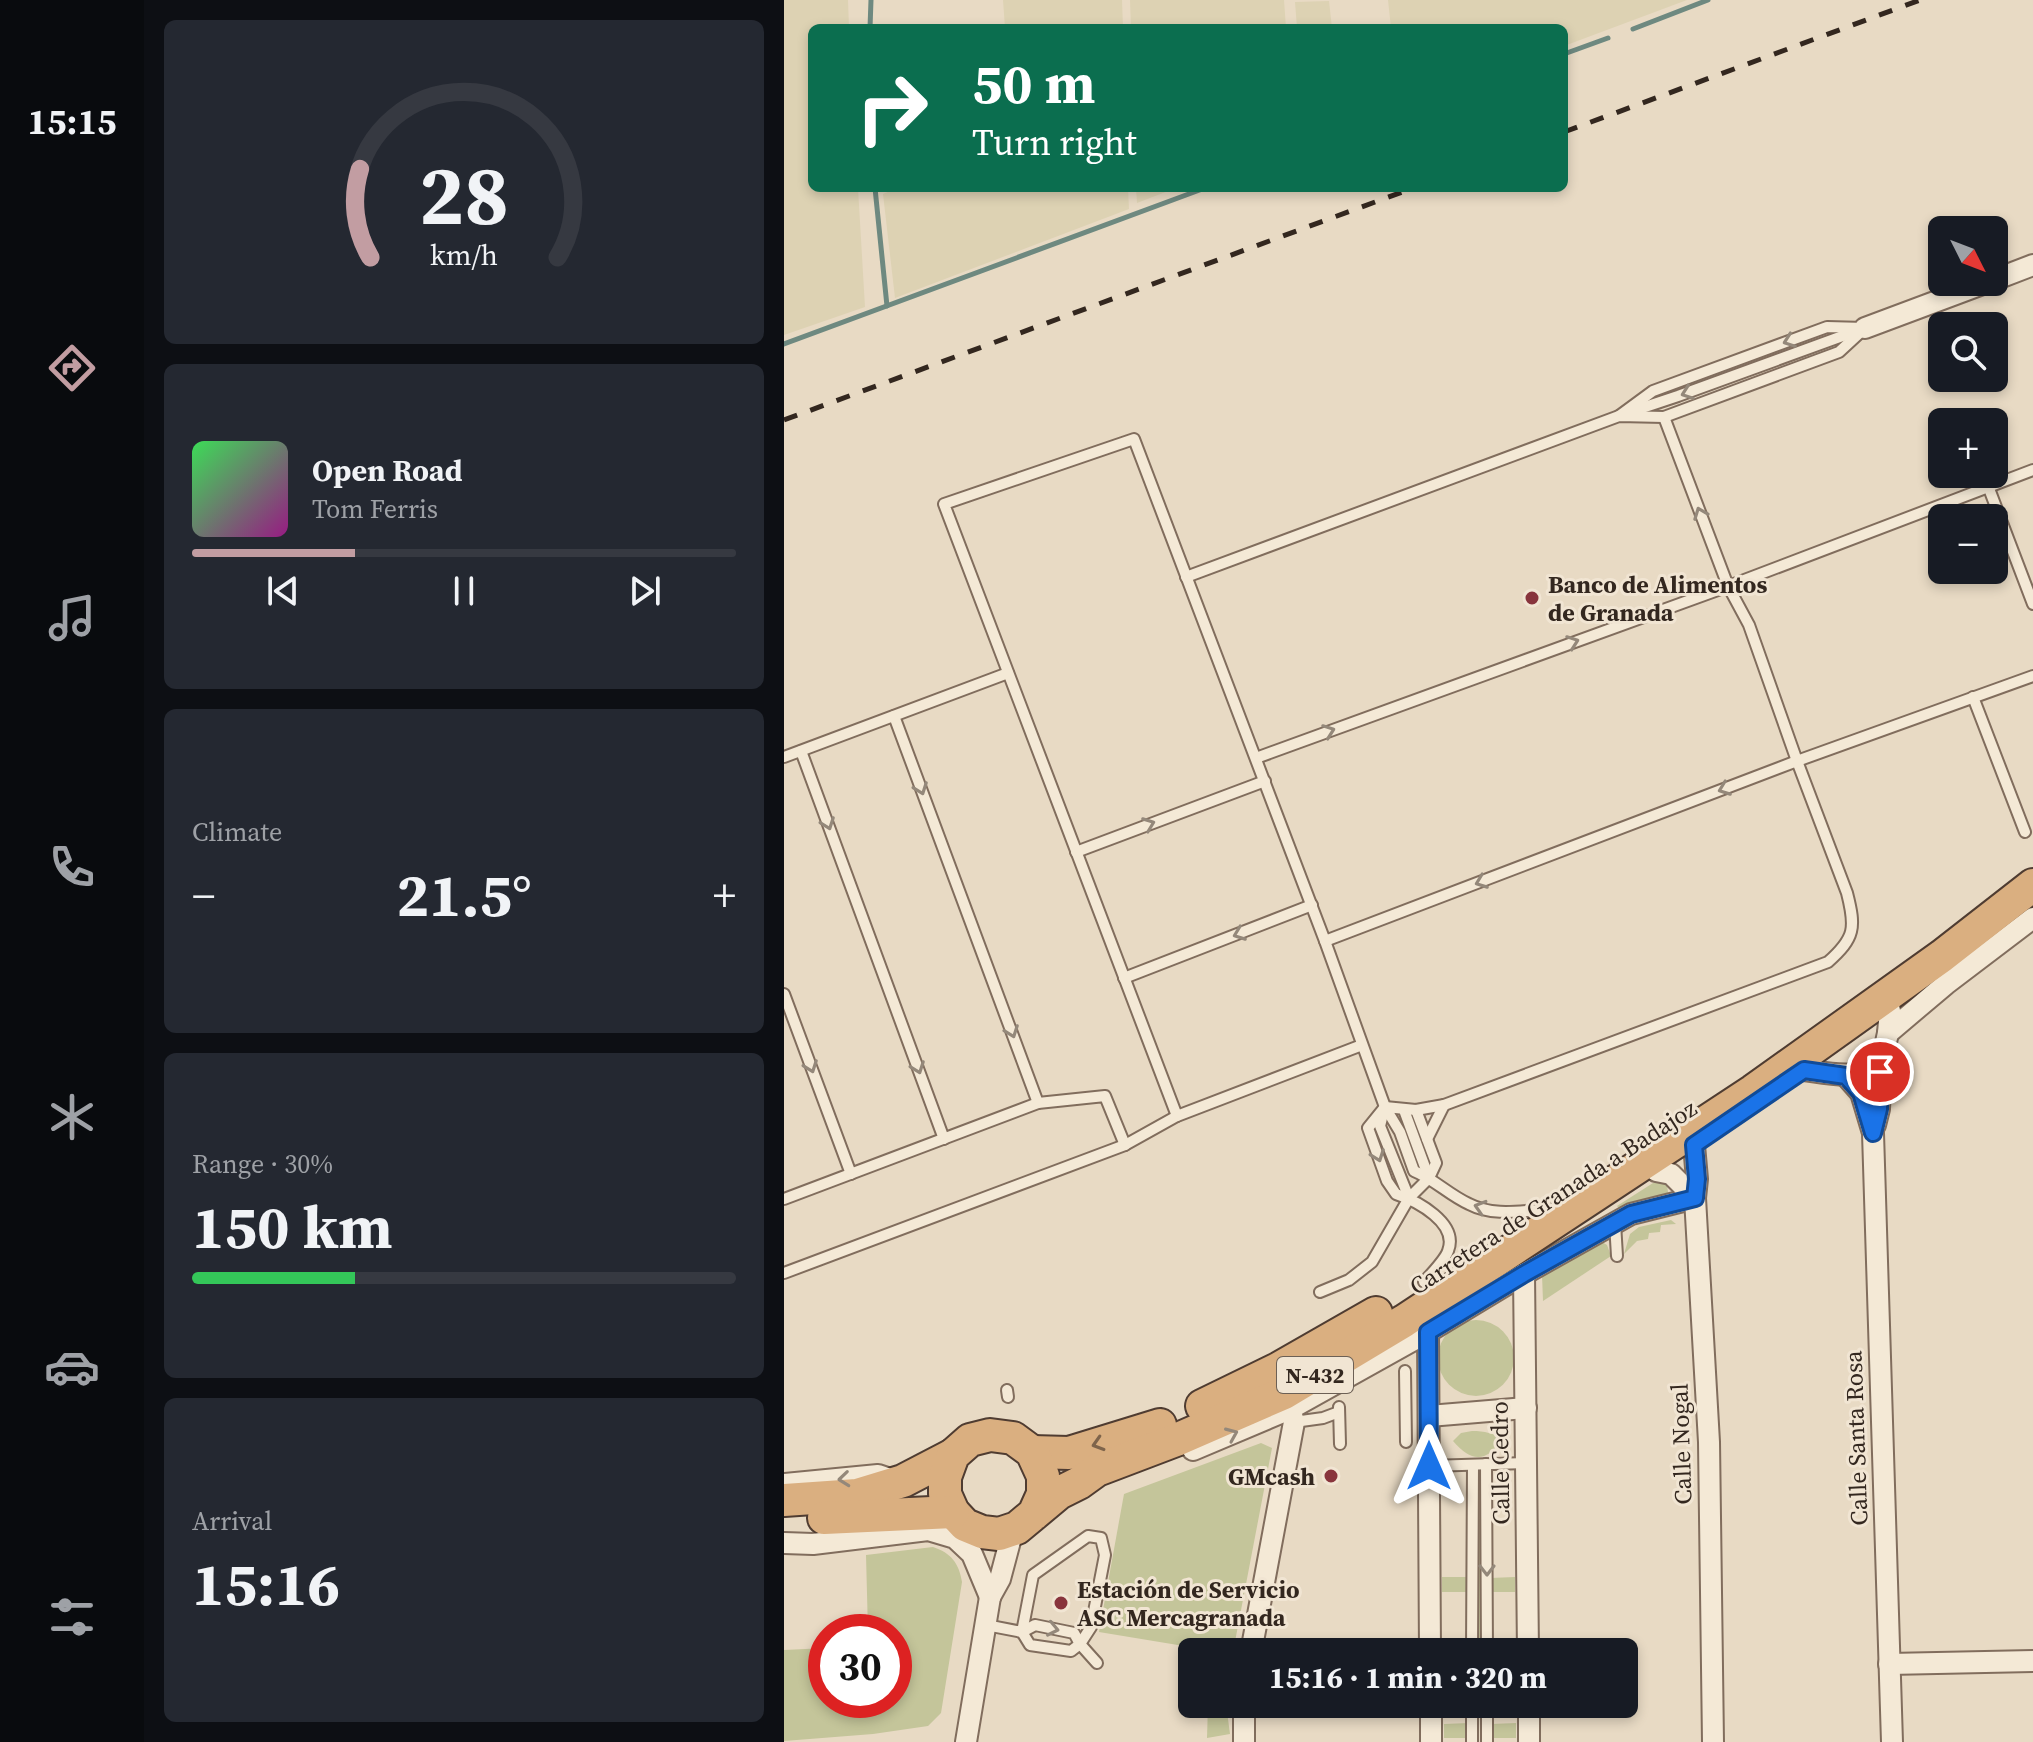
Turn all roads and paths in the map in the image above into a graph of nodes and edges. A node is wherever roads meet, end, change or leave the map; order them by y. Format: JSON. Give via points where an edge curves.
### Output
{"nodes":[{"id":1,"x":2033,"y":265,"type":"edge"},
{"id":2,"x":2008,"y":275,"type":"edge"},
{"id":3,"x":1951,"y":296,"type":"edge"},
{"id":4,"x":1865,"y":328,"type":"junction"},
{"id":5,"x":1619,"y":416,"type":"junction"},
{"id":6,"x":1664,"y":417,"type":"junction"},
{"id":7,"x":2033,"y":470,"type":"edge"},
{"id":8,"x":2008,"y":479,"type":"edge"},
{"id":9,"x":1983,"y":488,"type":"edge"},
{"id":10,"x":1989,"y":488,"type":"edge"},
{"id":11,"x":1186,"y":577,"type":"junction"},
{"id":12,"x":1728,"y":586,"type":"junction"},
{"id":13,"x":2033,"y":604,"type":"edge"},
{"id":14,"x":1008,"y":673,"type":"junction"},
{"id":15,"x":2033,"y":676,"type":"edge"},
{"id":16,"x":1973,"y":697,"type":"junction"},
{"id":17,"x":894,"y":716,"type":"junction"},
{"id":18,"x":801,"y":751,"type":"junction"},
{"id":19,"x":784,"y":757,"type":"edge"},
{"id":20,"x":1256,"y":758,"type":"junction"},
{"id":21,"x":1797,"y":761,"type":"junction"},
{"id":22,"x":1265,"y":781,"type":"junction"},
{"id":23,"x":2029,"y":846,"type":"edge"},
{"id":24,"x":1076,"y":852,"type":"junction"},
{"id":25,"x":2033,"y":885,"type":"edge"},
{"id":26,"x":1312,"y":905,"type":"junction"},
{"id":27,"x":2033,"y":918,"type":"edge"},
{"id":28,"x":1325,"y":941,"type":"junction"},
{"id":29,"x":1942,"y":956,"type":"junction"},
{"id":30,"x":1124,"y":978,"type":"junction"},
{"id":31,"x":784,"y":994,"type":"edge"},
{"id":32,"x":1890,"y":1010,"type":"junction"},
{"id":33,"x":1888,"y":1033,"type":"junction"},
{"id":34,"x":1362,"y":1045,"type":"junction"},
{"id":35,"x":1881,"y":1065,"type":"junction"},
{"id":36,"x":1804,"y":1070,"type":"junction"},
{"id":37,"x":1846,"y":1076,"type":"junction"},
{"id":38,"x":1038,"y":1103,"type":"junction"},
{"id":39,"x":1444,"y":1105,"type":"junction"},
{"id":40,"x":1385,"y":1107,"type":"junction"},
{"id":41,"x":1404,"y":1110,"type":"junction"},
{"id":42,"x":1416,"y":1110,"type":"junction"},
{"id":43,"x":1177,"y":1116,"type":"junction"},
{"id":44,"x":1873,"y":1133,"type":"junction"},
{"id":45,"x":944,"y":1139,"type":"junction"},
{"id":46,"x":1427,"y":1139,"type":"junction"},
{"id":47,"x":1125,"y":1145,"type":"junction"},
{"id":48,"x":1694,"y":1145,"type":"junction"},
{"id":49,"x":1656,"y":1171,"type":"junction"},
{"id":50,"x":851,"y":1174,"type":"junction"},
{"id":51,"x":1429,"y":1178,"type":"junction"},
{"id":52,"x":1409,"y":1198,"type":"junction"},
{"id":53,"x":1695,"y":1198,"type":"junction"},
{"id":54,"x":784,"y":1199,"type":"edge"},
{"id":55,"x":1580,"y":1206,"type":"junction"},
{"id":56,"x":1538,"y":1210,"type":"junction"},
{"id":57,"x":1615,"y":1223,"type":"junction"},
{"id":58,"x":1617,"y":1256,"type":"dead end"},
{"id":59,"x":784,"y":1273,"type":"edge"},
{"id":60,"x":1524,"y":1274,"type":"junction"},
{"id":61,"x":1424,"y":1282,"type":"junction"},
{"id":62,"x":1320,"y":1292,"type":"dead end"},
{"id":63,"x":1428,"y":1332,"type":"junction"},
{"id":64,"x":1405,"y":1371,"type":"dead end"},
{"id":65,"x":1526,"y":1408,"type":"junction"},
{"id":66,"x":1292,"y":1416,"type":"junction"},
{"id":67,"x":1429,"y":1416,"type":"junction"},
{"id":68,"x":1406,"y":1442,"type":"dead end"},
{"id":69,"x":1340,"y":1444,"type":"dead end"},
{"id":70,"x":1032,"y":1452,"type":"junction"},
{"id":71,"x":953,"y":1455,"type":"junction"},
{"id":72,"x":1526,"y":1463,"type":"junction"},
{"id":73,"x":1486,"y":1464,"type":"junction"},
{"id":74,"x":1473,"y":1465,"type":"junction"},
{"id":75,"x":1429,"y":1466,"type":"junction"},
{"id":76,"x":903,"y":1481,"type":"junction"},
{"id":77,"x":1079,"y":1483,"type":"junction"},
{"id":78,"x":784,"y":1484,"type":"edge"},
{"id":79,"x":784,"y":1500,"type":"edge"},
{"id":80,"x":953,"y":1516,"type":"junction"},
{"id":81,"x":784,"y":1520,"type":"edge"},
{"id":82,"x":1024,"y":1522,"type":"junction"},
{"id":83,"x":784,"y":1536,"type":"edge"},
{"id":84,"x":784,"y":1543,"type":"edge"},
{"id":85,"x":990,"y":1597,"type":"junction"},
{"id":86,"x":986,"y":1625,"type":"junction"},
{"id":87,"x":1022,"y":1632,"type":"junction"},
{"id":88,"x":1253,"y":1638,"type":"edge"},
{"id":89,"x":1430,"y":1638,"type":"edge"},
{"id":90,"x":1472,"y":1638,"type":"edge"},
{"id":91,"x":1487,"y":1638,"type":"edge"},
{"id":92,"x":1528,"y":1638,"type":"edge"},
{"id":93,"x":1080,"y":1644,"type":"junction"},
{"id":94,"x":2033,"y":1661,"type":"edge"},
{"id":95,"x":1097,"y":1663,"type":"dead end"},
{"id":96,"x":1889,"y":1664,"type":"junction"},
{"id":97,"x":1244,"y":1718,"type":"edge"},
{"id":98,"x":1431,"y":1718,"type":"edge"},
{"id":99,"x":1472,"y":1718,"type":"edge"},
{"id":100,"x":1487,"y":1718,"type":"edge"},
{"id":101,"x":1529,"y":1718,"type":"edge"},
{"id":102,"x":959,"y":1742,"type":"edge"},
{"id":103,"x":966,"y":1742,"type":"edge"},
{"id":104,"x":1244,"y":1742,"type":"edge"},
{"id":105,"x":1431,"y":1742,"type":"edge"},
{"id":106,"x":1472,"y":1742,"type":"edge"},
{"id":107,"x":1487,"y":1742,"type":"edge"},
{"id":108,"x":1529,"y":1742,"type":"edge"},
{"id":109,"x":1713,"y":1742,"type":"edge"},
{"id":110,"x":1892,"y":1742,"type":"edge"}],
"edges":[{"from":1,"to":2,"type":"street"},
{"from":3,"to":4,"type":"street"},
{"from":4,"to":5,"type":"lane","one_way":true},
{"from":4,"to":6,"type":"lane","via":[[1839,352]]},
{"from":5,"to":6,"type":"lane"},
{"from":5,"to":11,"type":"lane"},
{"from":12,"to":6,"type":"lane","one_way":true},
{"from":7,"to":8,"type":"lane"},
{"from":9,"to":12,"type":"lane"},
{"from":10,"to":13,"type":"lane"},
{"from":11,"to":14,"type":"lane","via":[[1134,439],[944,504]]},
{"from":11,"to":20,"type":"lane"},
{"from":20,"to":12,"type":"lane","one_way":true},
{"from":12,"to":21,"type":"lane","via":[[1749,625]]},
{"from":14,"to":17,"type":"lane"},
{"from":14,"to":24,"type":"lane"},
{"from":15,"to":16,"type":"lane"},
{"from":16,"to":21,"type":"lane"},
{"from":16,"to":23,"type":"lane"},
{"from":17,"to":18,"type":"lane"},
{"from":17,"to":38,"type":"lane","one_way":true},
{"from":18,"to":19,"type":"lane"},
{"from":18,"to":45,"type":"lane","one_way":true},
{"from":20,"to":22,"type":"lane"},
{"from":21,"to":28,"type":"lane","one_way":true},
{"from":21,"to":39,"type":"lane","via":[[1853,914],[1844,947],[1828,962]]},
{"from":24,"to":22,"type":"lane","one_way":true},
{"from":22,"to":26,"type":"lane"},
{"from":23,"to":56,"type":"highway","name":"Carretera de Granada a Badajoz","number":"N-432","via":[[1924,944]]},
{"from":24,"to":30,"type":"lane"},
{"from":25,"to":29,"type":"highway","name":"Carretera de Granada a Badajoz","number":"N-432"},
{"from":26,"to":28,"type":"lane"},
{"from":26,"to":30,"type":"lane","one_way":true},
{"from":27,"to":33,"type":"street"},
{"from":28,"to":34,"type":"lane"},
{"from":29,"to":32,"type":"street","via":[[1919,987]]},
{"from":29,"to":55,"type":"highway","name":"Carretera de Granada a Badajoz","number":"N-432"},
{"from":30,"to":43,"type":"lane"},
{"from":31,"to":50,"type":"lane","one_way":true},
{"from":32,"to":33,"type":"street","name":"Calle Santa Rosa"},
{"from":32,"to":36,"type":"street"},
{"from":33,"to":35,"type":"street","name":"Calle Santa Rosa"},
{"from":34,"to":40,"type":"lane"},
{"from":34,"to":43,"type":"lane"},
{"from":35,"to":37,"type":"street"},
{"from":35,"to":44,"type":"street","name":"Calle Santa Rosa"},
{"from":36,"to":37,"type":"street"},
{"from":36,"to":48,"type":"street"},
{"from":37,"to":44,"type":"street","name":"Calle Santa Rosa","via":[[1861,1093]]},
{"from":38,"to":45,"type":"lane"},
{"from":38,"to":47,"type":"lane","via":[[1105,1096]]},
{"from":39,"to":42,"type":"lane"},
{"from":39,"to":46,"type":"lane"},
{"from":40,"to":41,"type":"lane"},
{"from":40,"to":51,"type":"lane","via":[[1414,1171]]},
{"from":40,"to":52,"type":"lane","one_way":true,"via":[[1380,1126]]},
{"from":41,"to":42,"type":"lane"},
{"from":41,"to":51,"type":"lane"},
{"from":42,"to":46,"type":"lane"},
{"from":43,"to":47,"type":"lane"},
{"from":44,"to":96,"type":"street","name":"Calle Santa Rosa"},
{"from":45,"to":50,"type":"lane"},
{"from":46,"to":51,"type":"lane","via":[[1436,1163]]},
{"from":47,"to":59,"type":"lane"},
{"from":48,"to":49,"type":"street"},
{"from":48,"to":53,"type":"street","name":"Calle Nogal"},
{"from":49,"to":53,"type":"street","via":[[1671,1174]]},
{"from":49,"to":55,"type":"street","via":[[1610,1201]]},
{"from":50,"to":54,"type":"lane"},
{"from":51,"to":52,"type":"lane"},
{"from":56,"to":51,"type":"lane","one_way":true,"via":[[1504,1214],[1470,1205]]},
{"from":52,"to":61,"type":"lane","via":[[1441,1219],[1450,1236],[1448,1251]]},
{"from":52,"to":62,"type":"lane","via":[[1372,1262],[1349,1280]]},
{"from":53,"to":57,"type":"street"},
{"from":53,"to":109,"type":"street","name":"Calle Nogal","via":[[1709,1442]]},
{"from":55,"to":77,"type":"highway","name":"Carretera de Granada a Badajoz","number":"N-432","via":[[1284,1393],[1097,1470]]},
{"from":56,"to":61,"type":"highway","name":"Carretera de Granada a Badajoz","number":"N-432"},
{"from":57,"to":58,"type":"lane"},
{"from":57,"to":60,"type":"street"},
{"from":60,"to":63,"type":"street"},
{"from":60,"to":65,"type":"street","name":"Calle Cedro"},
{"from":61,"to":70,"type":"highway","name":"Carretera de Granada a Badajoz","number":"N-432","one_way":true,"via":[[1278,1369],[1166,1423],[1069,1453]]},
{"from":63,"to":66,"type":"street"},
{"from":63,"to":67,"type":"street"},
{"from":64,"to":68,"type":"lane"},
{"from":65,"to":67,"type":"street"},
{"from":65,"to":72,"type":"street","name":"Calle Cedro"},
{"from":66,"to":69,"type":"lane","via":[[1323,1418],[1339,1409]]},
{"from":77,"to":66,"type":"street","one_way":true,"via":[[1098,1483]]},
{"from":66,"to":88,"type":"street"},
{"from":67,"to":75,"type":"street"},
{"from":70,"to":71,"type":"highway","number":"N-432","via":[[1013,1438],[990,1435],[970,1440]]},
{"from":70,"to":82,"type":"highway","via":[[1043,1476],[1043,1494]]},
{"from":71,"to":76,"type":"highway","number":"N-432"},
{"from":71,"to":80,"type":"highway","via":[[945,1477]]},
{"from":72,"to":73,"type":"lane"},
{"from":72,"to":92,"type":"street","name":"Calle Cedro"},
{"from":73,"to":74,"type":"lane"},
{"from":73,"to":91,"type":"lane","one_way":true},
{"from":74,"to":75,"type":"lane"},
{"from":74,"to":90,"type":"lane"},
{"from":75,"to":89,"type":"street"},
{"from":76,"to":78,"type":"street","one_way":true,"via":[[878,1475]]},
{"from":76,"to":79,"type":"highway","number":"N-432","via":[[857,1495]]},
{"from":77,"to":82,"type":"highway","name":"Carretera de Granada a Badajoz","number":"N-432"},
{"from":80,"to":81,"type":"highway"},
{"from":80,"to":82,"type":"highway","via":[[982,1532],[999,1534]]},
{"from":80,"to":83,"type":"street"},
{"from":80,"to":85,"type":"street","via":[[985,1551]]},
{"from":82,"to":85,"type":"street"},
{"from":84,"to":85,"type":"street","via":[[928,1530],[955,1538],[972,1554]]},
{"from":85,"to":86,"type":"street"},
{"from":86,"to":87,"type":"lane"},
{"from":86,"to":103,"type":"street"},
{"from":87,"to":93,"type":"lane","one_way":true,"via":[[1035,1625],[1074,1633]]},
{"from":87,"to":93,"type":"lane","via":[[1030,1645],[1071,1651]]},
{"from":87,"to":93,"type":"lane","via":[[1033,1575],[1088,1536],[1101,1538],[1105,1555],[1091,1627]]},
{"from":93,"to":95,"type":"lane"},
{"from":94,"to":96,"type":"street"},
{"from":96,"to":110,"type":"street","name":"Calle Santa Rosa"},
{"from":97,"to":104,"type":"street"},
{"from":98,"to":105,"type":"street"},
{"from":99,"to":106,"type":"lane"},
{"from":100,"to":107,"type":"lane"},
{"from":101,"to":108,"type":"street"},
{"from":102,"to":103,"type":"street"}]}
